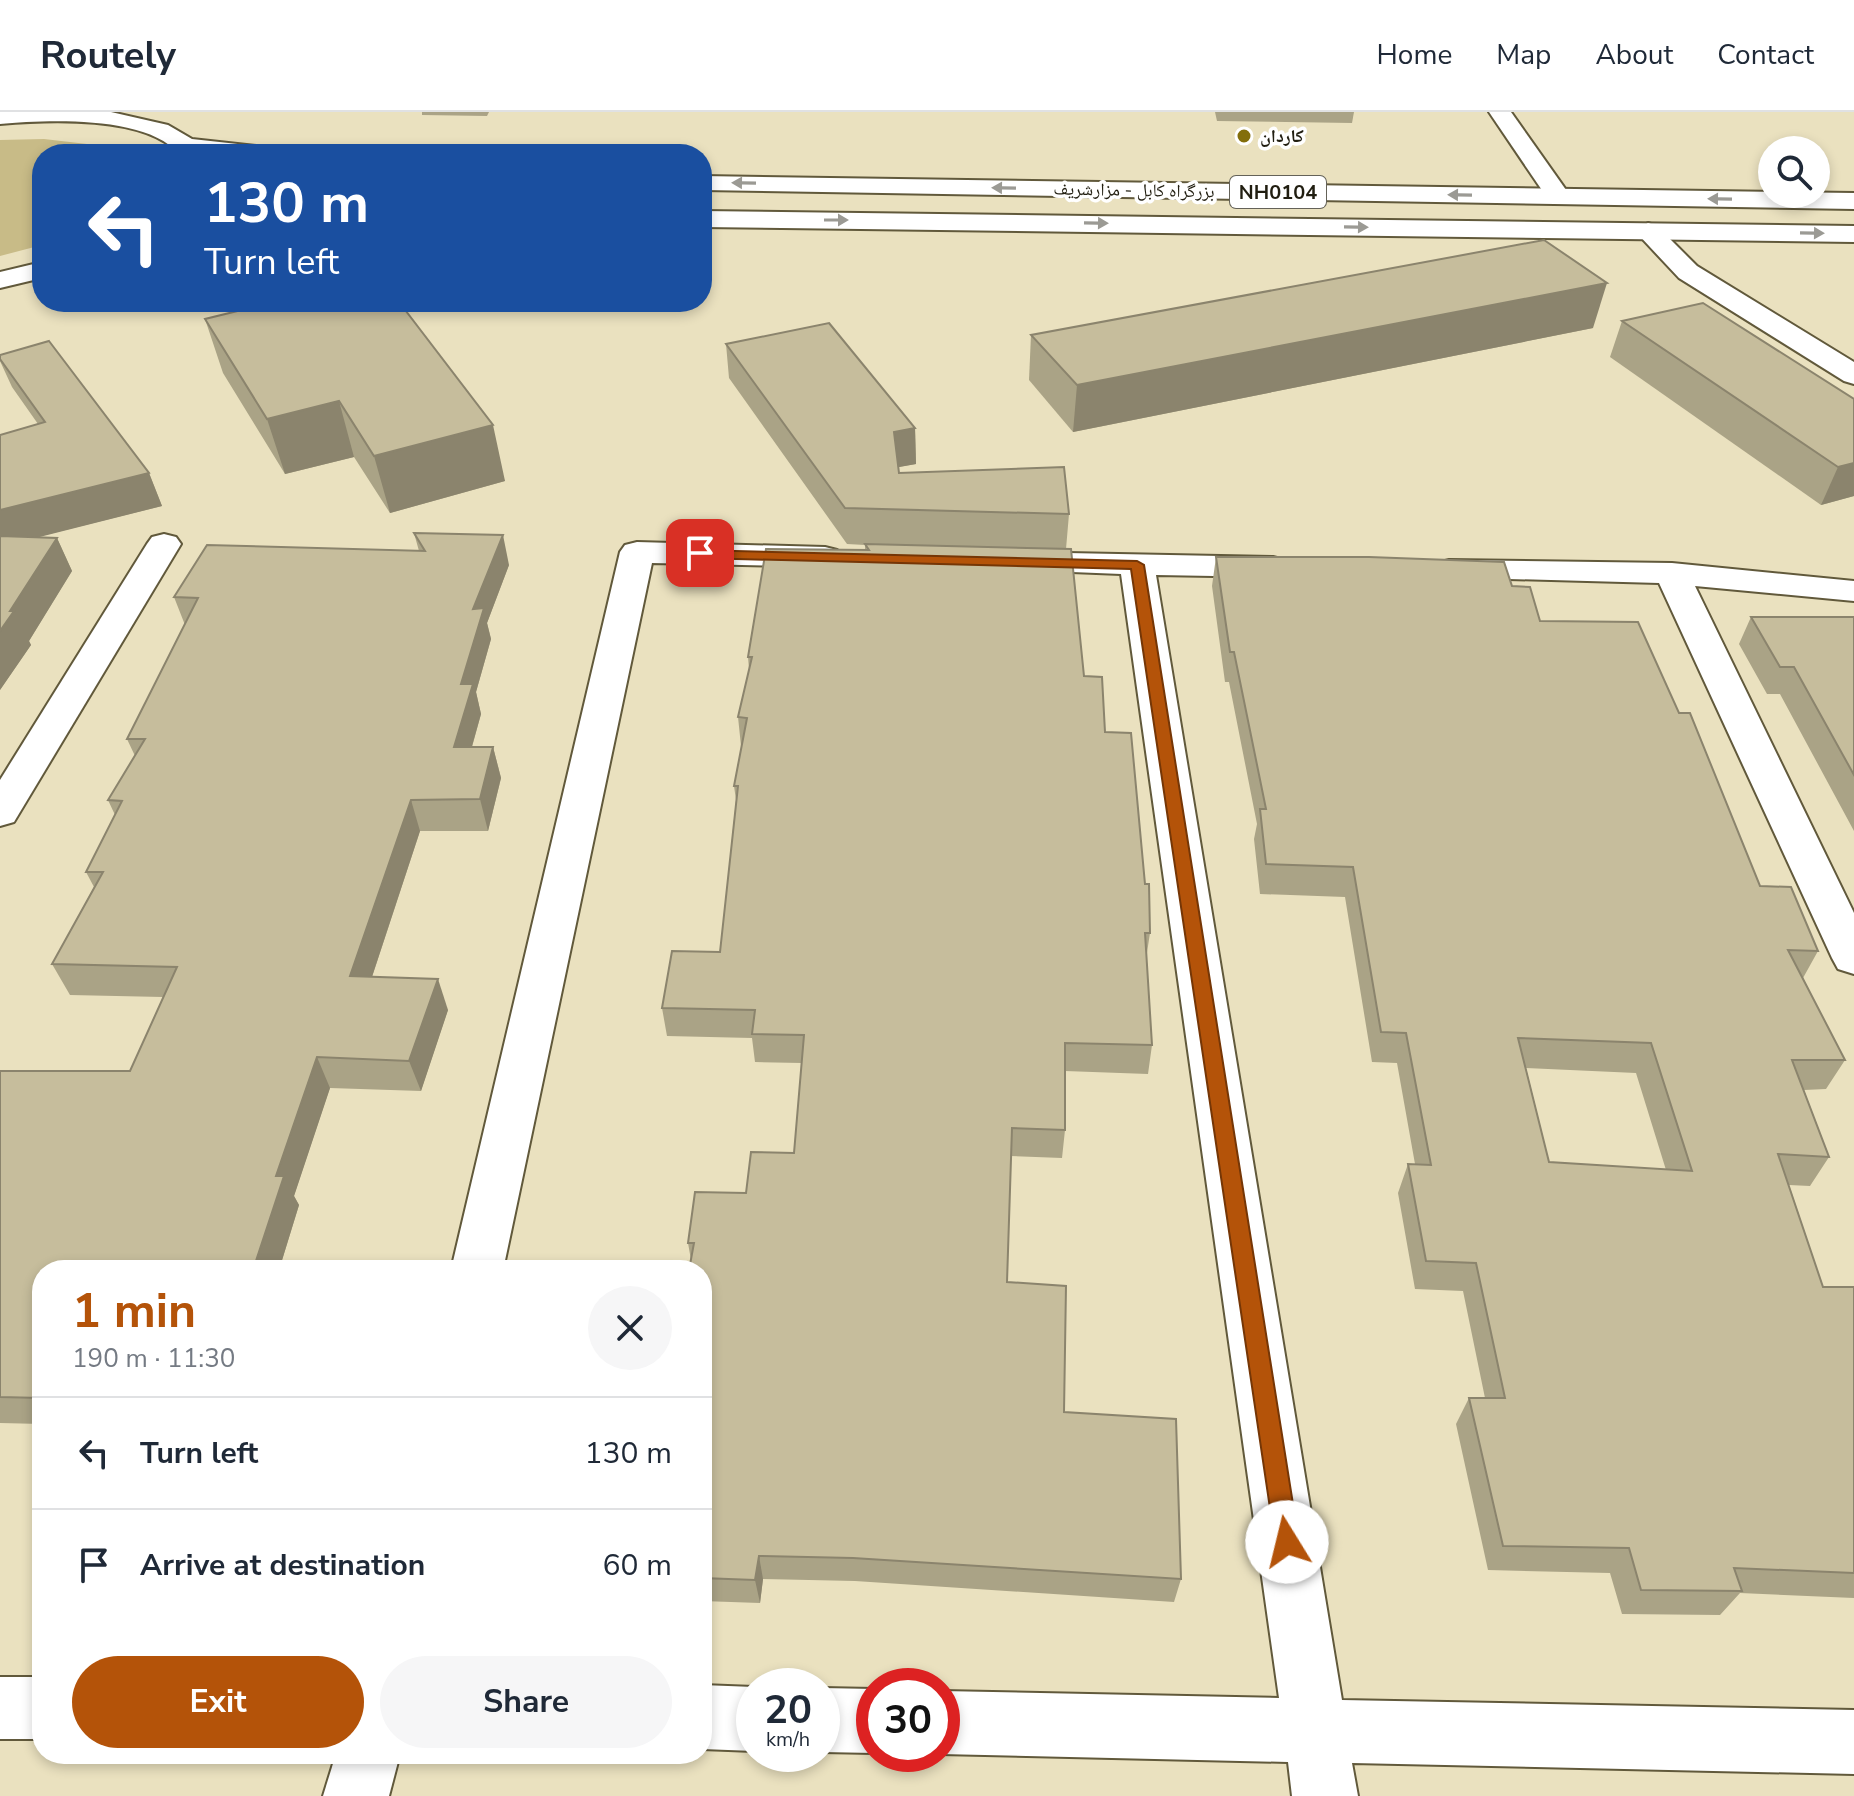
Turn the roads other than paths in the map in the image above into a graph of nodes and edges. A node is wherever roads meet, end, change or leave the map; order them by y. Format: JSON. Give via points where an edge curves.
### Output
{"nodes":[{"id":1,"x":1500,"y":112,"type":"edge"},
{"id":2,"x":98,"y":114,"type":"edge"},
{"id":3,"x":0,"y":117,"type":"edge"},
{"id":4,"x":180,"y":144,"type":"edge"},
{"id":5,"x":712,"y":183,"type":"edge"},
{"id":6,"x":1559,"y":197,"type":"junction"},
{"id":7,"x":1854,"y":201,"type":"edge"},
{"id":8,"x":712,"y":219,"type":"edge"},
{"id":9,"x":1648,"y":231,"type":"junction"},
{"id":10,"x":1854,"y":234,"type":"edge"},
{"id":11,"x":32,"y":272,"type":"edge"},
{"id":12,"x":0,"y":280,"type":"edge"},
{"id":13,"x":1854,"y":375,"type":"edge"},
{"id":14,"x":164,"y":544,"type":"dead end"},
{"id":15,"x":856,"y":558,"type":"edge"},
{"id":16,"x":981,"y":561,"type":"edge"},
{"id":17,"x":1137,"y":565,"type":"junction"},
{"id":18,"x":1310,"y":568,"type":"edge"},
{"id":19,"x":1420,"y":570,"type":"edge"},
{"id":20,"x":1672,"y":573,"type":"junction"},
{"id":21,"x":1854,"y":591,"type":"edge"},
{"id":22,"x":0,"y":812,"type":"edge"},
{"id":23,"x":1854,"y":958,"type":"edge"},
{"id":24,"x":479,"y":1260,"type":"edge"},
{"id":25,"x":0,"y":1708,"type":"edge"},
{"id":26,"x":32,"y":1708,"type":"edge"},
{"id":27,"x":712,"y":1717,"type":"edge"},
{"id":28,"x":736,"y":1718,"type":"edge"},
{"id":29,"x":960,"y":1723,"type":"edge"},
{"id":30,"x":1316,"y":1731,"type":"junction"},
{"id":31,"x":1854,"y":1742,"type":"edge"},
{"id":32,"x":365,"y":1764,"type":"edge"},
{"id":33,"x":356,"y":1796,"type":"edge"},
{"id":34,"x":1325,"y":1796,"type":"edge"}],
"edges":[{"from":1,"to":6,"type":"main road"},
{"from":2,"to":3,"type":"main road"},
{"from":2,"to":4,"type":"main road","via":[[152,126]]},
{"from":6,"to":5,"type":"main road","name":"بزرگراه کابل - مزارشریف","number":"NH0104","one_way":true},
{"from":7,"to":6,"type":"main road","name":"بزرگراه کابل - مزارشریف","number":"NH0104","one_way":true},
{"from":8,"to":9,"type":"main road","name":"بزرگراه کابل - مزارشریف","number":"NH0104","one_way":true},
{"from":9,"to":10,"type":"main road","name":"بزرگراه کابل - مزارشریف","number":"NH0104","one_way":true},
{"from":9,"to":13,"type":"main road","via":[[1688,272]]},
{"from":11,"to":12,"type":"main road"},
{"from":14,"to":22,"type":"main road"},
{"from":15,"to":24,"type":"main road","via":[[637,552]]},
{"from":16,"to":17,"type":"main road"},
{"from":17,"to":18,"type":"main road"},
{"from":17,"to":30,"type":"main road"},
{"from":19,"to":20,"type":"main road"},
{"from":20,"to":21,"type":"main road"},
{"from":20,"to":23,"type":"main road"},
{"from":25,"to":26,"type":"main road"},
{"from":27,"to":28,"type":"main road"},
{"from":29,"to":30,"type":"main road"},
{"from":30,"to":31,"type":"main road"},
{"from":30,"to":34,"type":"main road"},
{"from":32,"to":33,"type":"main road"}]}
